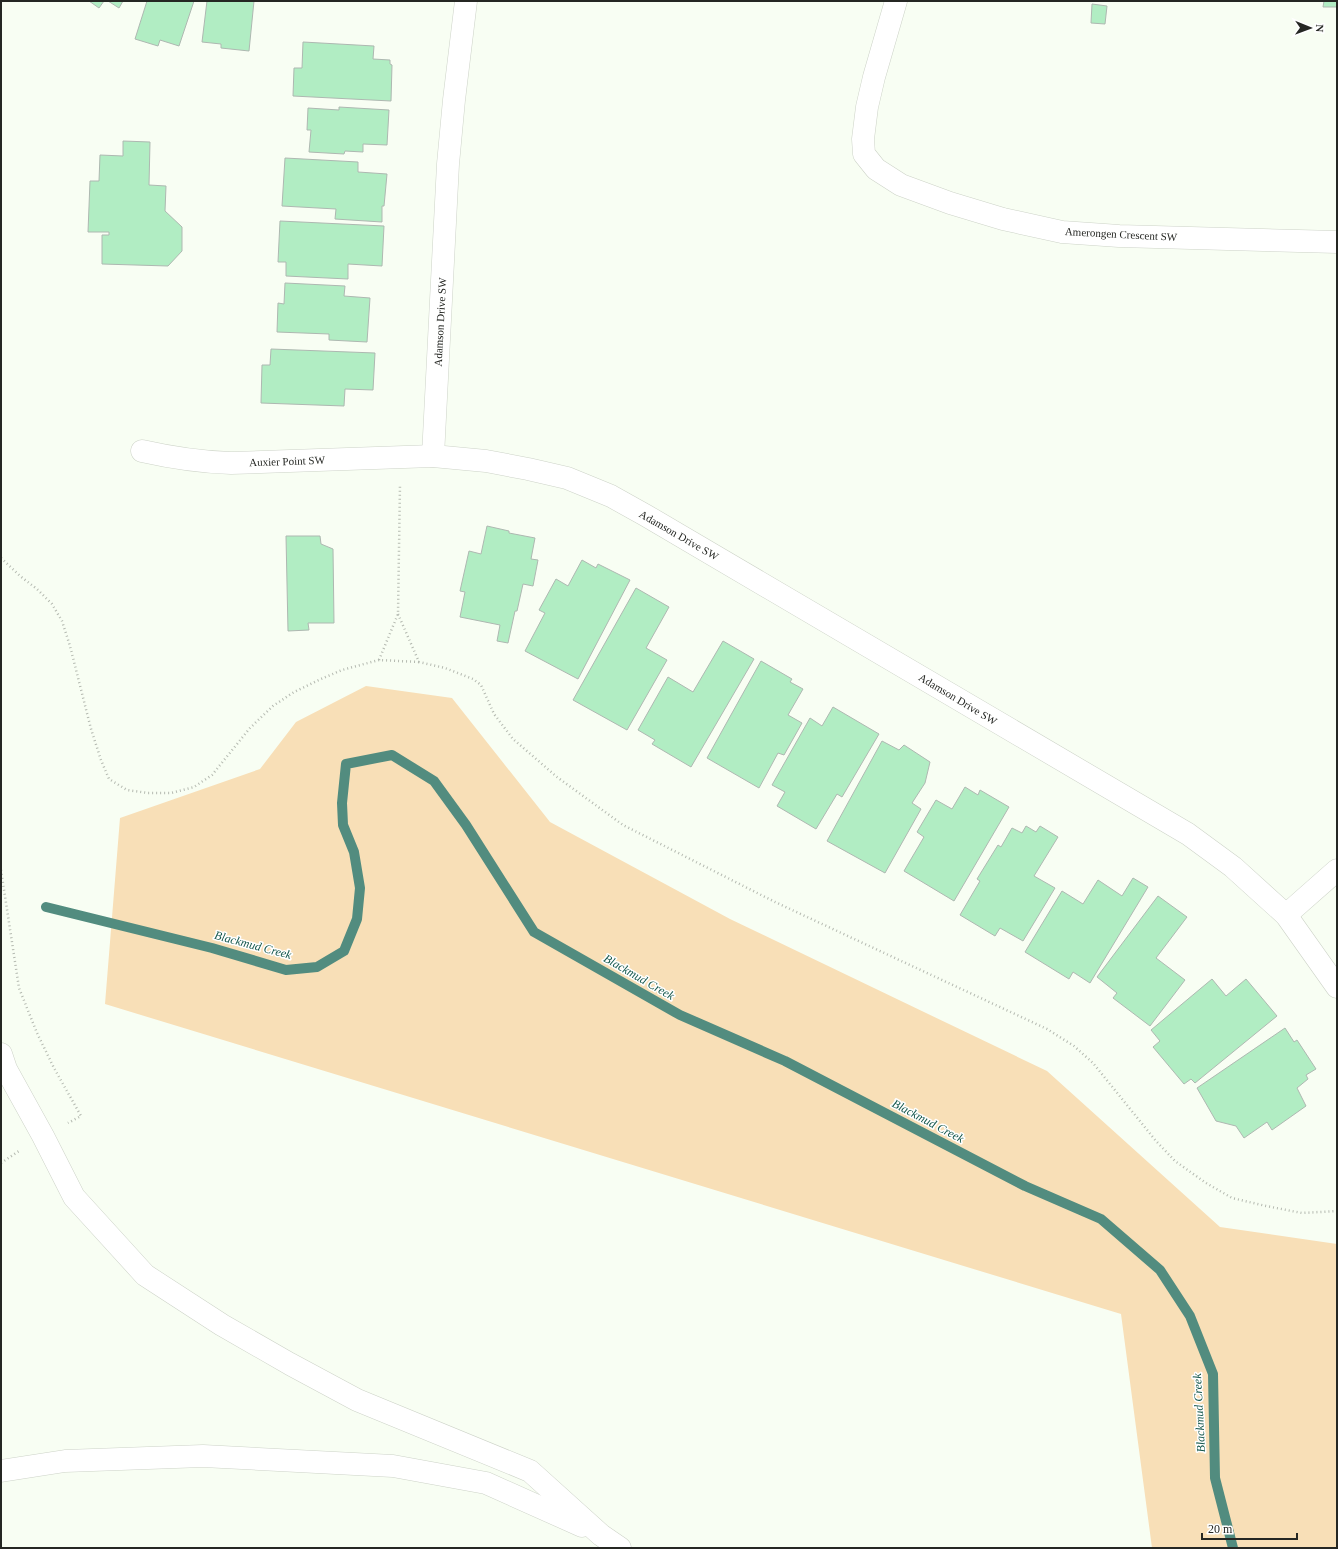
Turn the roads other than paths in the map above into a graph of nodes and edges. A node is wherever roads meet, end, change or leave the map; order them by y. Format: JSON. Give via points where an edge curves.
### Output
{"nodes":[{"id":1,"x":466,"y":1,"type":"edge"},
{"id":2,"x":896,"y":1,"type":"edge"},
{"id":3,"x":1337,"y":242,"type":"edge"},
{"id":4,"x":142,"y":451,"type":"dead end"},
{"id":5,"x":433,"y":456,"type":"junction"},
{"id":6,"x":1337,"y":870,"type":"edge"},
{"id":7,"x":1286,"y":915,"type":"junction"},
{"id":8,"x":1337,"y":987,"type":"edge"},
{"id":9,"x":3,"y":1062,"type":"edge"},
{"id":10,"x":1,"y":1470,"type":"edge"},
{"id":11,"x":601,"y":1535,"type":"junction"},
{"id":12,"x":620,"y":1548,"type":"edge"}],
"edges":[{"from":1,"to":5,"type":"main road","name":"Adamson Drive SW","via":[[448,164]]},
{"from":2,"to":3,"type":"main road","name":"Amerongen Crescent SW","via":[[874,77],[863,139],[864,154],[876,169],[901,185],[1003,219],[1062,232]]},
{"from":4,"to":5,"type":"main road","name":"Auxier Point SW","via":[[202,462],[231,463]]},
{"from":5,"to":7,"type":"main road","name":"Adamson Drive SW","via":[[486,461],[528,469],[568,478],[611,496],[1188,834],[1233,867]]},
{"from":6,"to":7,"type":"main road"},
{"from":7,"to":8,"type":"main road","name":"Adamson Drive SW"},
{"from":9,"to":11,"type":"main road","via":[[74,1197],[145,1275],[222,1325],[357,1400],[530,1471]]},
{"from":10,"to":11,"type":"main road","via":[[65,1461],[203,1456],[393,1466],[486,1483]]},
{"from":11,"to":12,"type":"main road"}]}
